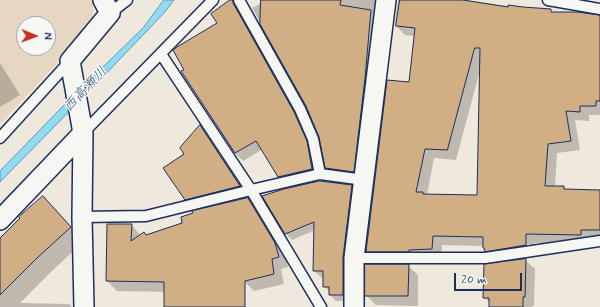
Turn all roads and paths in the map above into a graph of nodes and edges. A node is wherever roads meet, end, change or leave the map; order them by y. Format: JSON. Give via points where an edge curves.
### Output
{"nodes":[{"id":1,"x":128,"y":0,"type":"edge"},
{"id":2,"x":213,"y":0,"type":"edge"},
{"id":3,"x":239,"y":0,"type":"edge"},
{"id":4,"x":386,"y":0,"type":"edge"},
{"id":5,"x":548,"y":0,"type":"edge"},
{"id":6,"x":107,"y":7,"type":"edge"},
{"id":7,"x":600,"y":8,"type":"edge"},
{"id":8,"x":161,"y":54,"type":"junction"},
{"id":9,"x":70,"y":62,"type":"junction"},
{"id":10,"x":83,"y":133,"type":"junction"},
{"id":11,"x":0,"y":138,"type":"edge"},
{"id":12,"x":320,"y":174,"type":"junction"},
{"id":13,"x":364,"y":180,"type":"junction"},
{"id":14,"x":251,"y":190,"type":"junction"},
{"id":15,"x":82,"y":217,"type":"junction"},
{"id":16,"x":0,"y":220,"type":"edge"},
{"id":17,"x":600,"y":241,"type":"edge"},
{"id":18,"x":354,"y":258,"type":"junction"},
{"id":19,"x":84,"y":307,"type":"edge"},
{"id":20,"x":320,"y":307,"type":"edge"},
{"id":21,"x":354,"y":307,"type":"edge"}],
"edges":[{"from":1,"to":6,"type":"lane"},
{"from":2,"to":8,"type":"lane"},
{"from":3,"to":12,"type":"lane","via":[[300,109],[313,138]]},
{"from":4,"to":13,"type":"street"},
{"from":5,"to":7,"type":"lane"},
{"from":6,"to":9,"type":"street"},
{"from":8,"to":10,"type":"lane"},
{"from":8,"to":14,"type":"lane"},
{"from":9,"to":10,"type":"street"},
{"from":9,"to":11,"type":"lane"},
{"from":10,"to":15,"type":"street"},
{"from":10,"to":16,"type":"street"},
{"from":12,"to":13,"type":"lane"},
{"from":12,"to":14,"type":"lane"},
{"from":13,"to":18,"type":"street"},
{"from":14,"to":15,"type":"lane","via":[[146,216]]},
{"from":14,"to":20,"type":"lane"},
{"from":15,"to":19,"type":"street"},
{"from":17,"to":18,"type":"lane","via":[[485,258]]},
{"from":18,"to":21,"type":"street"}]}
